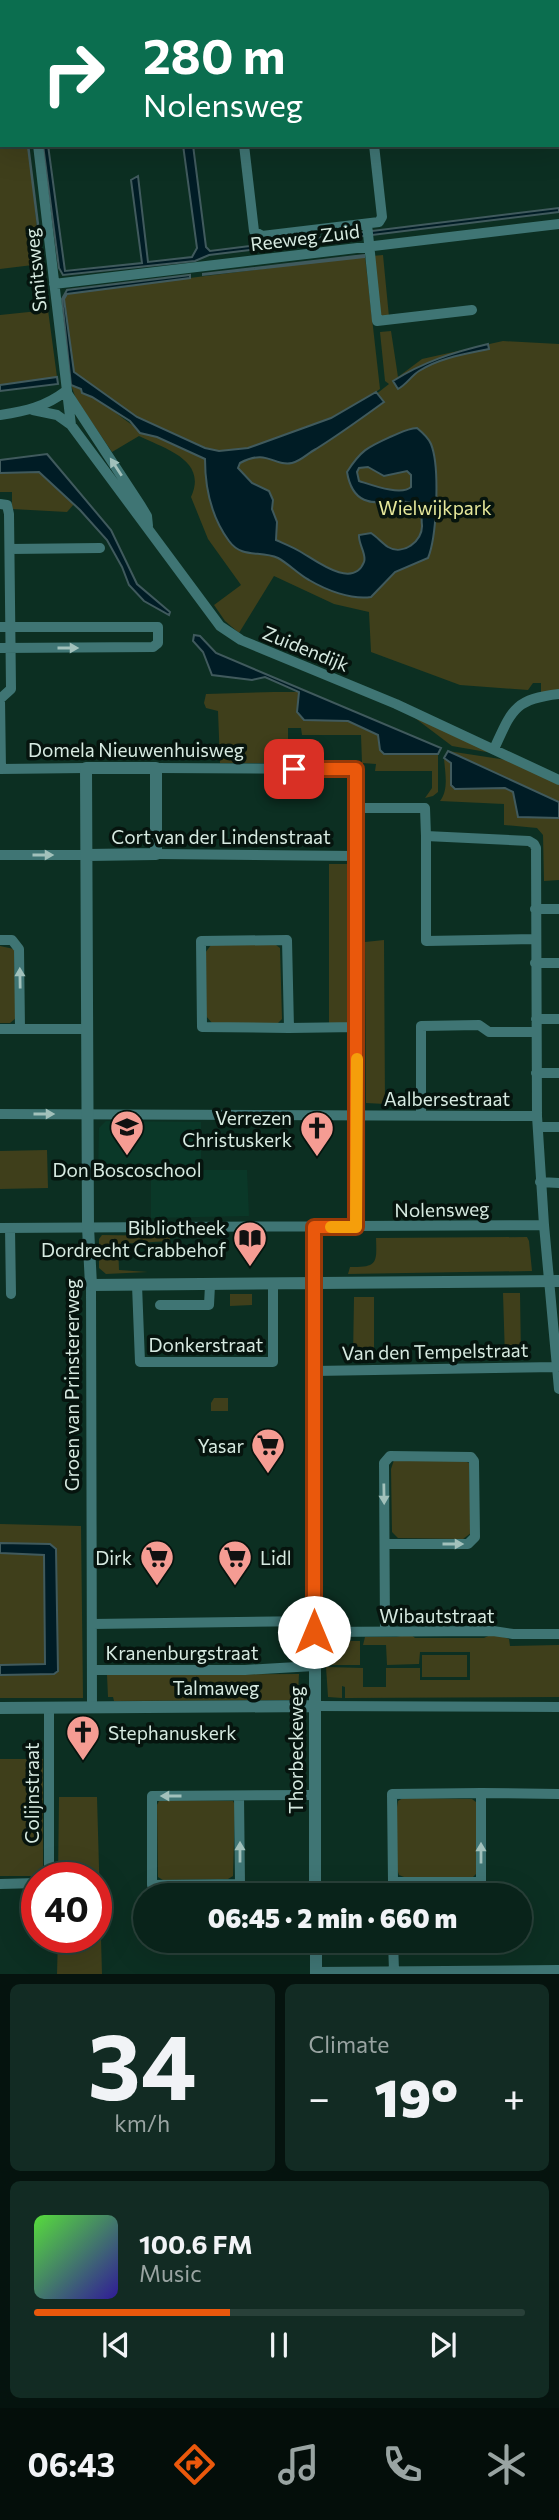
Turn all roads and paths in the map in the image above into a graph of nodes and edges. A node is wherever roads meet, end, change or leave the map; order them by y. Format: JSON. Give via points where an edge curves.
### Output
{"nodes":[{"id":1,"x":38,"y":147,"type":"edge"},
{"id":2,"x":244,"y":147,"type":"edge"},
{"id":3,"x":374,"y":147,"type":"edge"},
{"id":4,"x":559,"y":224,"type":"edge"},
{"id":5,"x":368,"y":235,"type":"junction"},
{"id":6,"x":54,"y":284,"type":"junction"},
{"id":7,"x":472,"y":310,"type":"dead end"},
{"id":8,"x":66,"y":391,"type":"junction"},
{"id":9,"x":33,"y":410,"type":"junction"},
{"id":10,"x":0,"y":415,"type":"edge"},
{"id":11,"x":71,"y":425,"type":"junction"},
{"id":12,"x":0,"y":505,"type":"edge"},
{"id":13,"x":148,"y":526,"type":"junction"},
{"id":14,"x":100,"y":548,"type":"dead end"},
{"id":15,"x":10,"y":549,"type":"junction"},
{"id":16,"x":6,"y":627,"type":"edge"},
{"id":17,"x":0,"y":648,"type":"edge"},
{"id":18,"x":12,"y":648,"type":"junction"},
{"id":19,"x":559,"y":694,"type":"edge"},
{"id":20,"x":0,"y":699,"type":"edge"},
{"id":21,"x":494,"y":749,"type":"junction"},
{"id":22,"x":86,"y":768,"type":"junction"},
{"id":23,"x":156,"y":768,"type":"junction"},
{"id":24,"x":1,"y":769,"type":"edge"},
{"id":25,"x":559,"y":780,"type":"edge"},
{"id":26,"x":355,"y":808,"type":"junction"},
{"id":27,"x":426,"y":836,"type":"junction"},
{"id":28,"x":156,"y":854,"type":"junction"},
{"id":29,"x":0,"y":855,"type":"edge"},
{"id":30,"x":87,"y":855,"type":"junction"},
{"id":31,"x":355,"y":856,"type":"junction"},
{"id":32,"x":535,"y":909,"type":"junction"},
{"id":33,"x":559,"y":909,"type":"edge"},
{"id":34,"x":535,"y":939,"type":"junction"},
{"id":35,"x":0,"y":940,"type":"edge"},
{"id":36,"x":535,"y":963,"type":"junction"},
{"id":37,"x":559,"y":963,"type":"edge"},
{"id":38,"x":536,"y":1019,"type":"junction"},
{"id":39,"x":559,"y":1019,"type":"edge"},
{"id":40,"x":357,"y":1027,"type":"junction"},
{"id":41,"x":289,"y":1028,"type":"junction"},
{"id":42,"x":0,"y":1029,"type":"edge"},
{"id":43,"x":88,"y":1029,"type":"junction"},
{"id":44,"x":20,"y":1030,"type":"junction"},
{"id":45,"x":536,"y":1032,"type":"junction"},
{"id":46,"x":536,"y":1073,"type":"junction"},
{"id":47,"x":559,"y":1073,"type":"edge"},
{"id":48,"x":0,"y":1114,"type":"edge"},
{"id":49,"x":88,"y":1114,"type":"junction"},
{"id":50,"x":358,"y":1115,"type":"junction"},
{"id":51,"x":421,"y":1116,"type":"junction"},
{"id":52,"x":537,"y":1121,"type":"junction"},
{"id":53,"x":559,"y":1127,"type":"edge"},
{"id":54,"x":540,"y":1182,"type":"junction"},
{"id":55,"x":559,"y":1182,"type":"edge"},
{"id":56,"x":544,"y":1225,"type":"junction"},
{"id":57,"x":88,"y":1227,"type":"junction"},
{"id":58,"x":314,"y":1227,"type":"junction"},
{"id":59,"x":356,"y":1227,"type":"junction"},
{"id":60,"x":5,"y":1228,"type":"edge"},
{"id":61,"x":554,"y":1281,"type":"edge"},
{"id":62,"x":315,"y":1284,"type":"junction"},
{"id":63,"x":90,"y":1285,"type":"junction"},
{"id":64,"x":137,"y":1285,"type":"junction"},
{"id":65,"x":209,"y":1285,"type":"junction"},
{"id":66,"x":273,"y":1285,"type":"junction"},
{"id":67,"x":11,"y":1294,"type":"dead end"},
{"id":68,"x":160,"y":1305,"type":"dead end"},
{"id":69,"x":555,"y":1317,"type":"edge"},
{"id":70,"x":557,"y":1367,"type":"junction"},
{"id":71,"x":314,"y":1371,"type":"junction"},
{"id":72,"x":559,"y":1389,"type":"edge"},
{"id":73,"x":385,"y":1544,"type":"junction"},
{"id":74,"x":92,"y":1624,"type":"junction"},
{"id":75,"x":314,"y":1627,"type":"junction"},
{"id":76,"x":385,"y":1632,"type":"junction"},
{"id":77,"x":559,"y":1634,"type":"edge"},
{"id":78,"x":314,"y":1667,"type":"junction"},
{"id":79,"x":92,"y":1670,"type":"junction"},
{"id":80,"x":315,"y":1706,"type":"junction"},
{"id":81,"x":92,"y":1707,"type":"junction"},
{"id":82,"x":559,"y":1707,"type":"edge"},
{"id":83,"x":0,"y":1708,"type":"edge"},
{"id":84,"x":49,"y":1708,"type":"junction"},
{"id":85,"x":481,"y":1793,"type":"junction"},
{"id":86,"x":559,"y":1794,"type":"edge"},
{"id":87,"x":314,"y":1795,"type":"junction"},
{"id":88,"x":239,"y":1796,"type":"junction"},
{"id":89,"x":49,"y":1862,"type":"edge"},
{"id":90,"x":393,"y":1882,"type":"joint"},
{"id":91,"x":21,"y":1883,"type":"edge"},
{"id":92,"x":315,"y":1883,"type":"edge"},
{"id":93,"x":0,"y":1884,"type":"edge"},
{"id":94,"x":316,"y":1953,"type":"edge"},
{"id":95,"x":393,"y":1953,"type":"edge"},
{"id":96,"x":559,"y":1970,"type":"edge"},
{"id":97,"x":394,"y":1971,"type":"junction"},
{"id":98,"x":494,"y":1972,"type":"edge"},
{"id":99,"x":316,"y":1973,"type":"edge"},
{"id":100,"x":416,"y":1973,"type":"edge"}],
"edges":[{"from":1,"to":6,"type":"street","name":"Smitsweg"},
{"from":2,"to":5,"type":"street","via":[[257,235]]},
{"from":3,"to":5,"type":"street","via":[[382,217]]},
{"from":4,"to":5,"type":"street","name":"Reeweg Zuid"},
{"from":5,"to":6,"type":"street","name":"Reeweg Zuid"},
{"from":5,"to":7,"type":"street","via":[[377,321]]},
{"from":6,"to":8,"type":"street","name":"Smitsweg"},
{"from":8,"to":9,"type":"street"},
{"from":8,"to":11,"type":"street","name":"Zuidendijk"},
{"from":13,"to":8,"type":"street","name":"Zuidendijk","one_way":true,"via":[[141,506]]},
{"from":9,"to":10,"type":"street"},
{"from":9,"to":11,"type":"street","via":[[57,415]]},
{"from":11,"to":13,"type":"street","name":"Zuidendijk"},
{"from":12,"to":15,"type":"street","via":[[7,505]]},
{"from":13,"to":21,"type":"street","name":"Zuidendijk","via":[[220,626],[241,640]]},
{"from":14,"to":15,"type":"street"},
{"from":15,"to":16,"type":"street"},
{"from":16,"to":18,"type":"street"},
{"from":18,"to":16,"type":"street","one_way":true,"via":[[153,647],[158,643],[158,627]]},
{"from":17,"to":18,"type":"street"},
{"from":18,"to":20,"type":"street","via":[[11,689]]},
{"from":19,"to":21,"type":"street","via":[[533,697],[519,705]]},
{"from":20,"to":24,"type":"street"},
{"from":21,"to":25,"type":"street","name":"Zuidendijk"},
{"from":22,"to":23,"type":"street","name":"Domela Nieuwenhuisweg"},
{"from":22,"to":24,"type":"street","name":"Domela Nieuwenhuisweg"},
{"from":22,"to":30,"type":"street","name":"Groen van Prinstererweg"},
{"from":23,"to":26,"type":"street","name":"Domela Nieuwenhuisweg","via":[[356,769]]},
{"from":23,"to":28,"type":"street"},
{"from":26,"to":27,"type":"street","via":[[425,808]]},
{"from":26,"to":31,"type":"street"},
{"from":27,"to":32,"type":"street","via":[[534,844]]},
{"from":27,"to":34,"type":"street","via":[[426,940]]},
{"from":28,"to":30,"type":"street","name":"Cort van der Lindenstraat"},
{"from":28,"to":31,"type":"street","name":"Cort van der Lindenstraat"},
{"from":29,"to":30,"type":"street","one_way":true},
{"from":30,"to":43,"type":"street","name":"Groen van Prinstererweg"},
{"from":31,"to":40,"type":"street"},
{"from":32,"to":33,"type":"street"},
{"from":32,"to":34,"type":"street"},
{"from":34,"to":36,"type":"street"},
{"from":44,"to":35,"type":"street","one_way":true,"via":[[19,949],[12,940]]},
{"from":36,"to":37,"type":"street"},
{"from":36,"to":38,"type":"street"},
{"from":38,"to":39,"type":"street"},
{"from":38,"to":45,"type":"street"},
{"from":40,"to":41,"type":"street"},
{"from":40,"to":50,"type":"street"},
{"from":41,"to":41,"type":"street","via":[[287,940],[201,941],[202,1027]]},
{"from":42,"to":44,"type":"street"},
{"from":43,"to":44,"type":"street"},
{"from":43,"to":49,"type":"street","name":"Groen van Prinstererweg"},
{"from":45,"to":46,"type":"street"},
{"from":45,"to":51,"type":"street","via":[[489,1032],[480,1025],[421,1026]]},
{"from":46,"to":47,"type":"street"},
{"from":46,"to":52,"type":"street"},
{"from":48,"to":49,"type":"street","name":"Aalbersestraat","one_way":true},
{"from":49,"to":50,"type":"street","name":"Aalbersestraat"},
{"from":49,"to":57,"type":"street","name":"Groen van Prinstererweg"},
{"from":50,"to":51,"type":"street","name":"Aalbersestraat"},
{"from":50,"to":59,"type":"street"},
{"from":51,"to":52,"type":"street","name":"Aalbersestraat"},
{"from":52,"to":53,"type":"street","name":"Aalbersestraat"},
{"from":52,"to":54,"type":"street"},
{"from":54,"to":55,"type":"street"},
{"from":54,"to":56,"type":"street"},
{"from":56,"to":59,"type":"street","name":"Nolensweg"},
{"from":56,"to":61,"type":"street"},
{"from":57,"to":58,"type":"street","name":"Nolensweg"},
{"from":57,"to":60,"type":"street","name":"Nolensweg"},
{"from":57,"to":63,"type":"street","name":"Groen van Prinstererweg"},
{"from":58,"to":59,"type":"street","name":"Nolensweg"},
{"from":58,"to":62,"type":"street","name":"Thorbeckeweg"},
{"from":60,"to":67,"type":"street"},
{"from":61,"to":62,"type":"street"},
{"from":61,"to":69,"type":"street"},
{"from":62,"to":66,"type":"street"},
{"from":62,"to":71,"type":"street","name":"Thorbeckeweg"},
{"from":63,"to":64,"type":"street"},
{"from":63,"to":74,"type":"street","name":"Groen van Prinstererweg"},
{"from":64,"to":65,"type":"street"},
{"from":64,"to":66,"type":"street","name":"Donkerstraat","via":[[140,1362],[273,1362]]},
{"from":65,"to":66,"type":"street"},
{"from":65,"to":68,"type":"street","via":[[209,1305]]},
{"from":69,"to":70,"type":"street"},
{"from":70,"to":71,"type":"street","name":"Van den Tempelstraat"},
{"from":70,"to":72,"type":"street"},
{"from":71,"to":75,"type":"street","name":"Thorbeckeweg"},
{"from":73,"to":73,"type":"street","one_way":true,"via":[[468,1544],[475,1537],[471,1457],[390,1456],[384,1463]]},
{"from":73,"to":76,"type":"street"},
{"from":74,"to":75,"type":"street","name":"Kranenburgstraat"},
{"from":74,"to":79,"type":"street","name":"Groen van Prinstererweg"},
{"from":75,"to":76,"type":"street","name":"Wibautstraat"},
{"from":75,"to":78,"type":"street","name":"Thorbeckeweg"},
{"from":76,"to":77,"type":"street","name":"Wibautstraat"},
{"from":78,"to":79,"type":"street","name":"Kranenburgstraat"},
{"from":78,"to":80,"type":"street","name":"Thorbeckeweg"},
{"from":79,"to":81,"type":"street","name":"Groen van Prinstererweg"},
{"from":80,"to":81,"type":"street","name":"Talmaweg"},
{"from":80,"to":82,"type":"street","name":"Talmaweg"},
{"from":80,"to":87,"type":"street","name":"Thorbeckeweg"},
{"from":81,"to":84,"type":"street","name":"Talmaweg"},
{"from":83,"to":84,"type":"street","name":"Talmaweg"},
{"from":84,"to":89,"type":"street","name":"Colijnstraat"},
{"from":85,"to":86,"type":"street"},
{"from":90,"to":85,"type":"street","one_way":true,"via":[[481,1882]]},
{"from":85,"to":90,"type":"street","via":[[392,1794]]},
{"from":87,"to":88,"type":"street"},
{"from":87,"to":92,"type":"street","name":"Thorbeckeweg"},
{"from":88,"to":88,"type":"street","one_way":true,"via":[[152,1796],[152,1885],[240,1884]]},
{"from":91,"to":93,"type":"street"},
{"from":94,"to":99,"type":"street"},
{"from":95,"to":97,"type":"street"},
{"from":96,"to":98,"type":"street"},
{"from":97,"to":99,"type":"street"},
{"from":97,"to":100,"type":"street"},
{"from":98,"to":100,"type":"street"}]}
